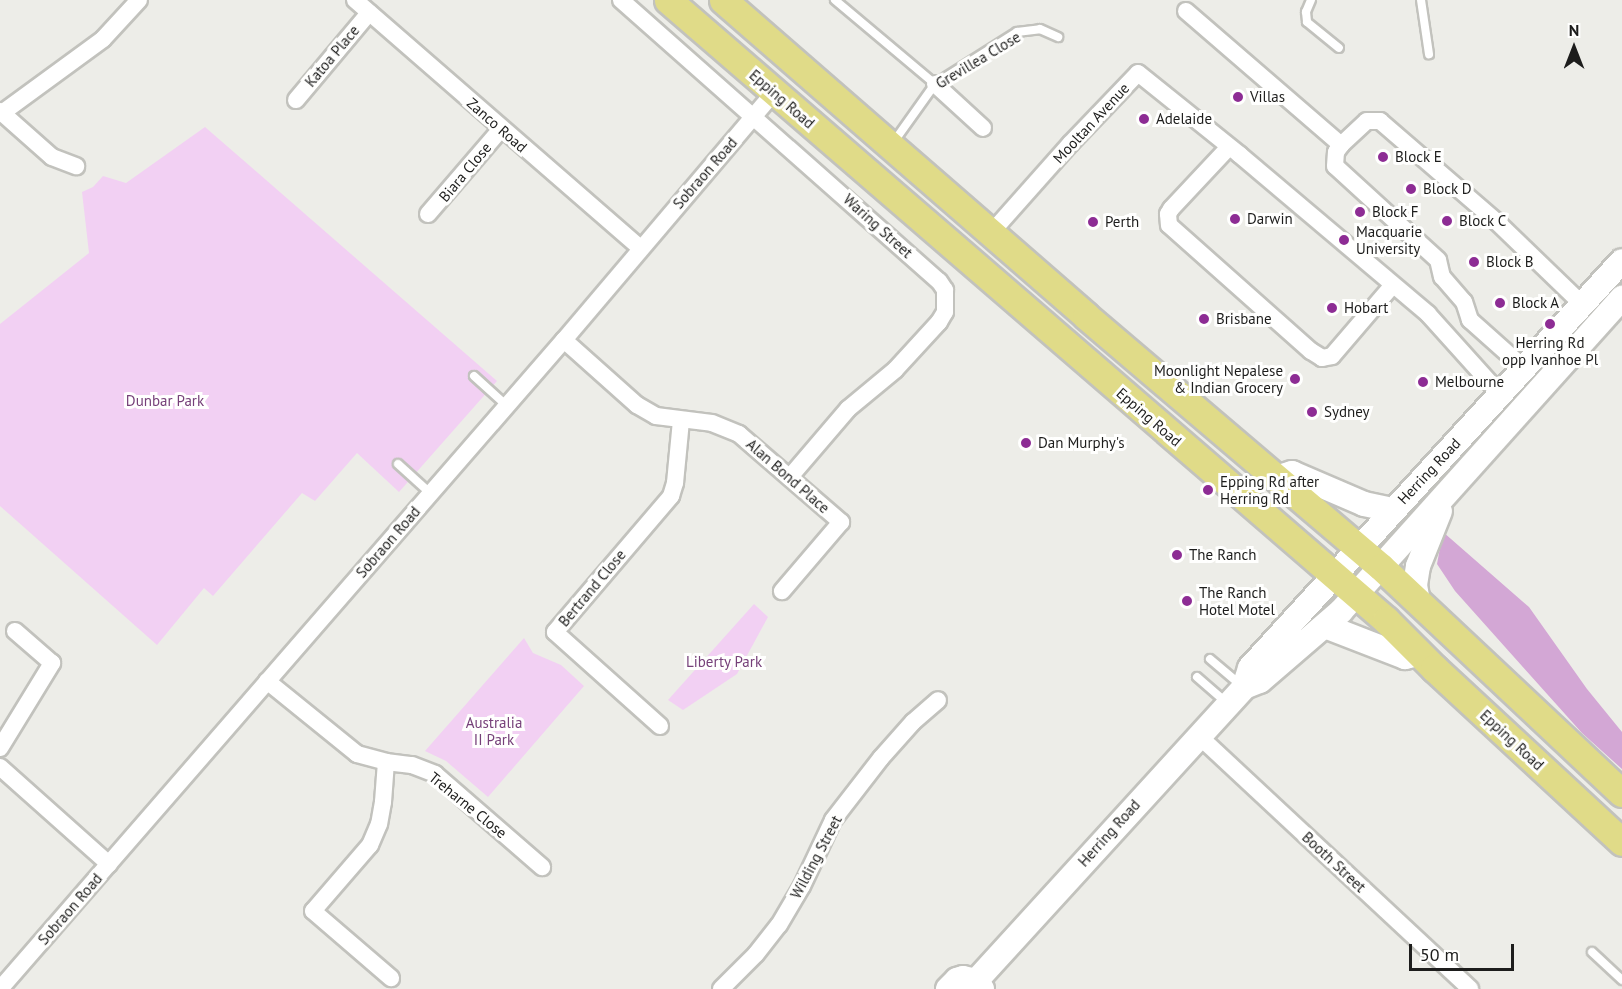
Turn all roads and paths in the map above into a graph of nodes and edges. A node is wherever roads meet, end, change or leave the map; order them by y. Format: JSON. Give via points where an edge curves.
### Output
{"nodes":[{"id":1,"x":139,"y":0,"type":"edge"},
{"id":2,"x":355,"y":0,"type":"edge"},
{"id":3,"x":621,"y":0,"type":"edge"},
{"id":4,"x":668,"y":0,"type":"edge"},
{"id":5,"x":723,"y":0,"type":"edge"},
{"id":6,"x":835,"y":0,"type":"edge"},
{"id":7,"x":1311,"y":0,"type":"edge"},
{"id":8,"x":1421,"y":0,"type":"edge"},
{"id":9,"x":1186,"y":12,"type":"dead end"},
{"id":10,"x":369,"y":13,"type":"junction"},
{"id":11,"x":1058,"y":37,"type":"dead end"},
{"id":12,"x":1339,"y":48,"type":"dead end"},
{"id":13,"x":1429,"y":54,"type":"dead end"},
{"id":14,"x":935,"y":84,"type":"junction"},
{"id":15,"x":774,"y":92,"type":"junction"},
{"id":16,"x":296,"y":100,"type":"dead end"},
{"id":17,"x":1,"y":112,"type":"edge"},
{"id":18,"x":753,"y":116,"type":"junction"},
{"id":19,"x":501,"y":129,"type":"junction"},
{"id":20,"x":983,"y":129,"type":"dead end"},
{"id":21,"x":1341,"y":145,"type":"junction"},
{"id":22,"x":891,"y":146,"type":"junction"},
{"id":23,"x":1229,"y":147,"type":"junction"},
{"id":24,"x":76,"y":166,"type":"dead end"},
{"id":25,"x":428,"y":214,"type":"dead end"},
{"id":26,"x":991,"y":233,"type":"junction"},
{"id":27,"x":640,"y":248,"type":"junction"},
{"id":28,"x":1622,"y":261,"type":"edge"},
{"id":29,"x":1392,"y":286,"type":"junction"},
{"id":30,"x":1622,"y":298,"type":"edge"},
{"id":31,"x":1582,"y":304,"type":"junction"},
{"id":32,"x":564,"y":340,"type":"junction"},
{"id":33,"x":1525,"y":369,"type":"junction"},
{"id":34,"x":474,"y":376,"type":"dead end"},
{"id":35,"x":1501,"y":395,"type":"junction"},
{"id":36,"x":506,"y":405,"type":"junction"},
{"id":37,"x":681,"y":421,"type":"junction"},
{"id":38,"x":398,"y":464,"type":"dead end"},
{"id":39,"x":790,"y":477,"type":"junction"},
{"id":40,"x":1275,"y":478,"type":"junction"},
{"id":41,"x":430,"y":493,"type":"junction"},
{"id":42,"x":1443,"y":500,"type":"junction"},
{"id":43,"x":1392,"y":510,"type":"junction"},
{"id":44,"x":1358,"y":548,"type":"junction"},
{"id":45,"x":1381,"y":567,"type":"junction"},
{"id":46,"x":1334,"y":576,"type":"junction"},
{"id":47,"x":782,"y":591,"type":"dead end"},
{"id":48,"x":1356,"y":596,"type":"junction"},
{"id":49,"x":1418,"y":602,"type":"junction"},
{"id":50,"x":1324,"y":626,"type":"junction"},
{"id":51,"x":15,"y":631,"type":"dead end"},
{"id":52,"x":1418,"y":654,"type":"junction"},
{"id":53,"x":1210,"y":659,"type":"dead end"},
{"id":54,"x":1197,"y":677,"type":"dead end"},
{"id":55,"x":267,"y":681,"type":"junction"},
{"id":56,"x":1235,"y":695,"type":"junction"},
{"id":57,"x":938,"y":700,"type":"dead end"},
{"id":58,"x":660,"y":726,"type":"dead end"},
{"id":59,"x":1198,"y":735,"type":"junction"},
{"id":60,"x":0,"y":748,"type":"edge"},
{"id":61,"x":386,"y":762,"type":"junction"},
{"id":62,"x":0,"y":766,"type":"edge"},
{"id":63,"x":1622,"y":794,"type":"edge"},
{"id":64,"x":1622,"y":842,"type":"edge"},
{"id":65,"x":108,"y":864,"type":"junction"},
{"id":66,"x":542,"y":867,"type":"dead end"},
{"id":67,"x":1592,"y":952,"type":"dead end"},
{"id":68,"x":391,"y":978,"type":"dead end"},
{"id":69,"x":1622,"y":980,"type":"edge"},
{"id":70,"x":2,"y":984,"type":"edge"},
{"id":71,"x":979,"y":985,"type":"edge"},
{"id":72,"x":721,"y":989,"type":"edge"},
{"id":73,"x":948,"y":989,"type":"edge"},
{"id":74,"x":1470,"y":989,"type":"edge"}],
"edges":[{"from":1,"to":17,"type":"street","via":[[104,39]]},
{"from":2,"to":10,"type":"street","name":"Zanco Road"},
{"from":3,"to":18,"type":"street","name":"Waring Street"},
{"from":4,"to":15,"type":"main road","name":"Epping Road"},
{"from":5,"to":22,"type":"main road"},
{"from":6,"to":14,"type":"lane"},
{"from":7,"to":12,"type":"lane","via":[[1307,22]]},
{"from":8,"to":13,"type":"lane"},
{"from":9,"to":21,"type":"street"},
{"from":10,"to":16,"type":"street","name":"Katoa Place"},
{"from":10,"to":19,"type":"street","name":"Zanco Road"},
{"from":11,"to":14,"type":"lane","name":"Grevillea Close","via":[[1040,29],[1017,32]]},
{"from":14,"to":20,"type":"street"},
{"from":14,"to":22,"type":"lane","name":"Grevillea Close"},
{"from":15,"to":18,"type":"street","name":"Sobraon Road"},
{"from":15,"to":46,"type":"main road","name":"Epping Road"},
{"from":17,"to":24,"type":"street","via":[[52,157]]},
{"from":18,"to":27,"type":"street","name":"Sobraon Road"},
{"from":18,"to":39,"type":"street","name":"Waring Street","via":[[945,290],[945,312],[939,322],[895,370],[848,409]]},
{"from":19,"to":25,"type":"street","name":"Biara Close"},
{"from":19,"to":27,"type":"street","name":"Zanco Road"},
{"from":21,"to":31,"type":"street","via":[[1368,121],[1380,121],[1497,222]]},
{"from":21,"to":33,"type":"street","via":[[1335,166],[1438,260],[1442,277],[1464,302],[1470,320]]},
{"from":22,"to":26,"type":"main road"},
{"from":23,"to":26,"type":"street","name":"Mooltan Avenue","via":[[1138,73]]},
{"from":23,"to":29,"type":"street","name":"Mooltan Avenue"},
{"from":23,"to":29,"type":"street","via":[[1172,208],[1169,225],[1311,351],[1322,358],[1332,356]]},
{"from":26,"to":40,"type":"main road"},
{"from":27,"to":32,"type":"street","name":"Sobraon Road"},
{"from":28,"to":31,"type":"main road","name":"Herring Road"},
{"from":29,"to":35,"type":"street","name":"Mooltan Avenue","via":[[1428,314]]},
{"from":30,"to":42,"type":"main road","name":"Herring Road"},
{"from":31,"to":33,"type":"main road","name":"Herring Road"},
{"from":32,"to":36,"type":"street","name":"Sobraon Road"},
{"from":32,"to":37,"type":"street","name":"Alan Bond Place","via":[[637,405],[656,416]]},
{"from":33,"to":35,"type":"main road","name":"Herring Road"},
{"from":34,"to":36,"type":"lane"},
{"from":35,"to":43,"type":"main road","name":"Herring Road"},
{"from":36,"to":41,"type":"street","name":"Sobraon Road"},
{"from":37,"to":39,"type":"street","name":"Alan Bond Place","via":[[712,423],[740,434]]},
{"from":37,"to":58,"type":"street","name":"Bertrand Close","via":[[671,496],[555,632]]},
{"from":38,"to":41,"type":"lane"},
{"from":39,"to":47,"type":"street","name":"Alan Bond Place","via":[[841,522]]},
{"from":40,"to":43,"type":"main road","via":[[1292,474],[1364,504]]},
{"from":40,"to":44,"type":"main road"},
{"from":41,"to":55,"type":"street","name":"Sobraon Road"},
{"from":42,"to":45,"type":"main road","name":"Herring Road"},
{"from":42,"to":49,"type":"main road","via":[[1418,566]]},
{"from":43,"to":44,"type":"main road","name":"Herring Road"},
{"from":44,"to":45,"type":"main road"},
{"from":44,"to":46,"type":"main road","name":"Herring Road"},
{"from":45,"to":48,"type":"main road","name":"Herring Road"},
{"from":45,"to":49,"type":"main road"},
{"from":46,"to":48,"type":"main road","name":"Epping Road"},
{"from":46,"to":56,"type":"main road","name":"Herring Road","via":[[1250,668]]},
{"from":48,"to":50,"type":"main road","name":"Herring Road"},
{"from":48,"to":52,"type":"main road","name":"Epping Road"},
{"from":49,"to":63,"type":"main road"},
{"from":50,"to":52,"type":"main road","via":[[1405,657]]},
{"from":50,"to":56,"type":"main road","name":"Herring Road","via":[[1260,681]]},
{"from":51,"to":60,"type":"street","via":[[52,663]]},
{"from":52,"to":64,"type":"main road","name":"Epping Road"},
{"from":53,"to":56,"type":"lane"},
{"from":54,"to":56,"type":"lane"},
{"from":55,"to":61,"type":"street","name":"Treharne Close","via":[[357,754]]},
{"from":55,"to":65,"type":"street","name":"Sobraon Road"},
{"from":56,"to":59,"type":"main road","name":"Herring Road"},
{"from":57,"to":72,"type":"street","name":"Wilding Street","via":[[881,758],[834,820],[779,925]]},
{"from":59,"to":71,"type":"main road","name":"Herring Road"},
{"from":59,"to":74,"type":"street","name":"Booth Street"},
{"from":61,"to":66,"type":"street","name":"Treharne Close","via":[[412,765],[435,774]]},
{"from":61,"to":68,"type":"street","via":[[379,824],[370,845],[313,911]]},
{"from":62,"to":65,"type":"street"},
{"from":65,"to":70,"type":"street","name":"Sobraon Road"},
{"from":67,"to":69,"type":"lane"},
{"from":71,"to":73,"type":"main road","via":[[963,978]]}]}
